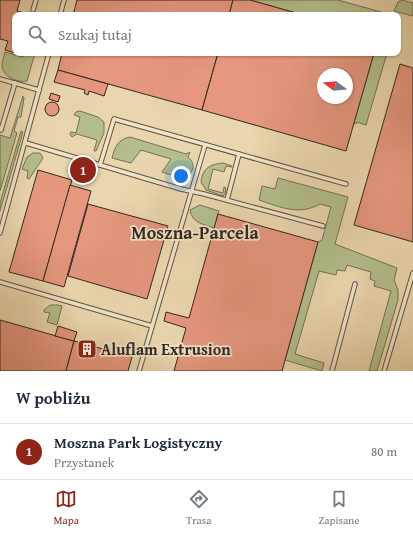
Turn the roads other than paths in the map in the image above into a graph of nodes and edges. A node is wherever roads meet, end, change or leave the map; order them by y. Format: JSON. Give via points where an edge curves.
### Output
{"nodes":[{"id":1,"x":36,"y":0,"type":"edge"},
{"id":2,"x":64,"y":0,"type":"edge"},
{"id":3,"x":33,"y":10,"type":"dead end"},
{"id":4,"x":61,"y":12,"type":"edge"},
{"id":5,"x":48,"y":56,"type":"edge"},
{"id":6,"x":0,"y":79,"type":"edge"},
{"id":7,"x":15,"y":83,"type":"junction"},
{"id":8,"x":39,"y":90,"type":"junction"},
{"id":9,"x":1,"y":130,"type":"edge"},
{"id":10,"x":26,"y":143,"type":"junction"},
{"id":11,"x":205,"y":145,"type":"junction"},
{"id":12,"x":240,"y":154,"type":"junction"},
{"id":13,"x":100,"y":165,"type":"junction"},
{"id":14,"x":346,"y":184,"type":"dead end"},
{"id":15,"x":191,"y":191,"type":"junction"},
{"id":16,"x":226,"y":200,"type":"junction"},
{"id":17,"x":323,"y":226,"type":"dead end"},
{"id":18,"x":0,"y":233,"type":"edge"},
{"id":19,"x":413,"y":273,"type":"edge"},
{"id":20,"x":0,"y":282,"type":"edge"},
{"id":21,"x":356,"y":284,"type":"dead end"},
{"id":22,"x":152,"y":326,"type":"junction"},
{"id":23,"x":139,"y":371,"type":"edge"},
{"id":24,"x":332,"y":371,"type":"edge"},
{"id":25,"x":384,"y":371,"type":"edge"}],
"edges":[{"from":1,"to":3,"type":"lane"},
{"from":2,"to":4,"type":"lane"},
{"from":5,"to":8,"type":"lane"},
{"from":6,"to":7,"type":"lane"},
{"from":7,"to":8,"type":"lane"},
{"from":7,"to":9,"type":"lane"},
{"from":8,"to":10,"type":"lane"},
{"from":10,"to":13,"type":"lane"},
{"from":10,"to":18,"type":"lane"},
{"from":11,"to":12,"type":"lane"},
{"from":11,"to":13,"type":"lane","via":[[114,119]]},
{"from":11,"to":15,"type":"lane"},
{"from":12,"to":14,"type":"lane"},
{"from":12,"to":16,"type":"lane"},
{"from":13,"to":15,"type":"lane"},
{"from":15,"to":16,"type":"lane"},
{"from":15,"to":22,"type":"lane"},
{"from":16,"to":17,"type":"lane"},
{"from":19,"to":25,"type":"lane"},
{"from":20,"to":22,"type":"lane"},
{"from":21,"to":24,"type":"lane"},
{"from":22,"to":23,"type":"lane"}]}
